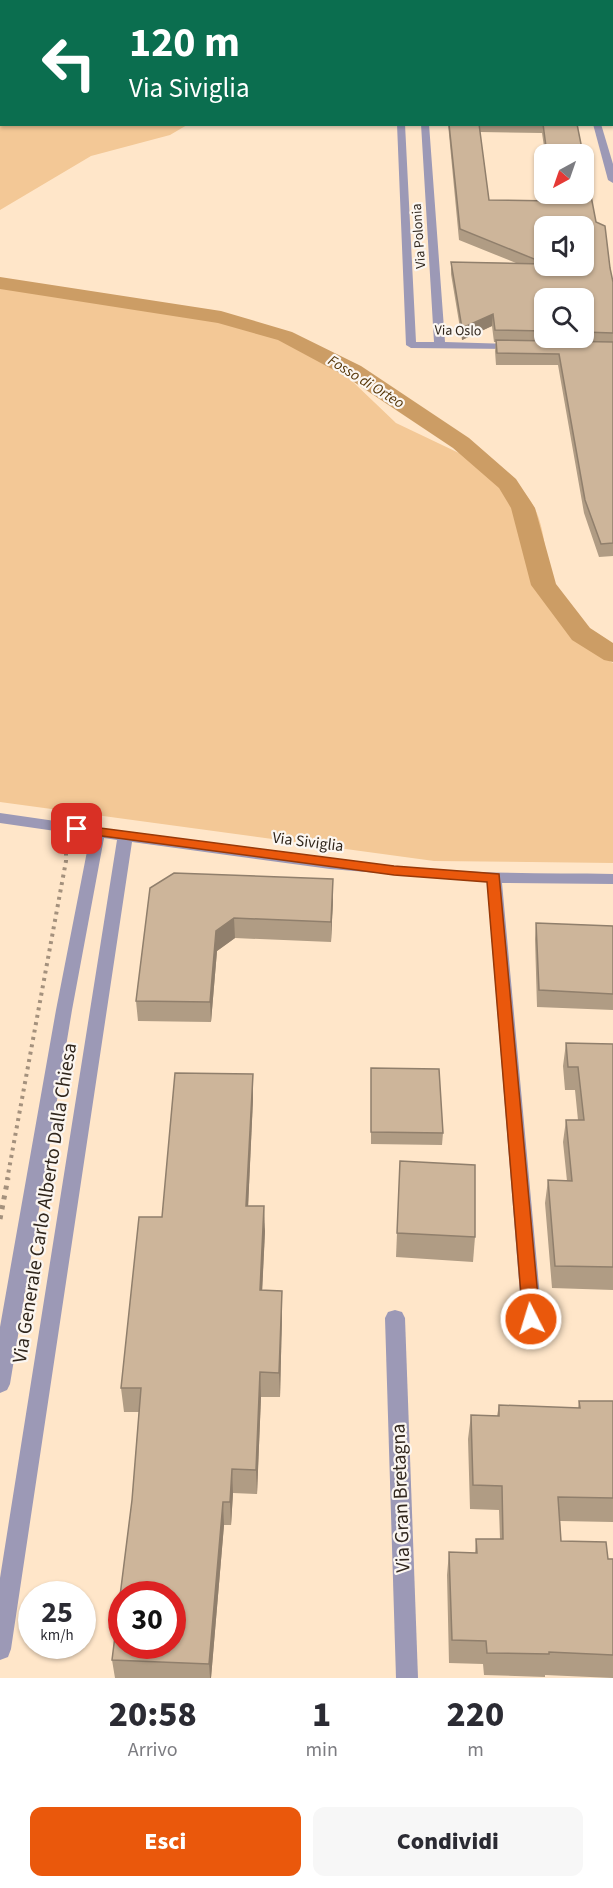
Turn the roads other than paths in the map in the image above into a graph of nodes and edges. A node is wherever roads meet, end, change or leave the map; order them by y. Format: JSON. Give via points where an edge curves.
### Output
{"nodes":[{"id":1,"x":400,"y":126,"type":"edge"},
{"id":2,"x":425,"y":126,"type":"edge"},
{"id":3,"x":598,"y":126,"type":"edge"},
{"id":4,"x":613,"y":180,"type":"edge"},
{"id":5,"x":411,"y":345,"type":"joint"},
{"id":6,"x":440,"y":346,"type":"junction"},
{"id":7,"x":521,"y":347,"type":"edge"},
{"id":8,"x":0,"y":818,"type":"edge"},
{"id":9,"x":98,"y":832,"type":"junction"},
{"id":10,"x":125,"y":836,"type":"junction"},
{"id":11,"x":494,"y":877,"type":"junction"},
{"id":12,"x":613,"y":879,"type":"edge"},
{"id":13,"x":395,"y":1318,"type":"dead end"},
{"id":14,"x":531,"y":1319,"type":"dead end"},
{"id":15,"x":0,"y":1384,"type":"edge"},
{"id":16,"x":0,"y":1649,"type":"edge"},
{"id":17,"x":407,"y":1678,"type":"edge"}],
"edges":[{"from":1,"to":5,"type":"street","name":"Via Polonia"},
{"from":2,"to":6,"type":"street","name":"Via Polonia"},
{"from":3,"to":4,"type":"street"},
{"from":5,"to":6,"type":"street","name":"Via Oslo"},
{"from":6,"to":7,"type":"street","name":"Via Oslo"},
{"from":8,"to":9,"type":"street","name":"Via Siviglia"},
{"from":9,"to":10,"type":"street","name":"Via Siviglia"},
{"from":9,"to":15,"type":"street","name":"Via Generale Carlo Alberto Dalla Chiesa"},
{"from":10,"to":11,"type":"street","name":"Via Siviglia","via":[[394,870]]},
{"from":10,"to":16,"type":"street","name":"Via Generale Carlo Alberto Dalla Chiesa"},
{"from":11,"to":12,"type":"street","name":"Via Siviglia"},
{"from":11,"to":14,"type":"street"},
{"from":13,"to":17,"type":"street","name":"Via Gran Bretagna"}]}
